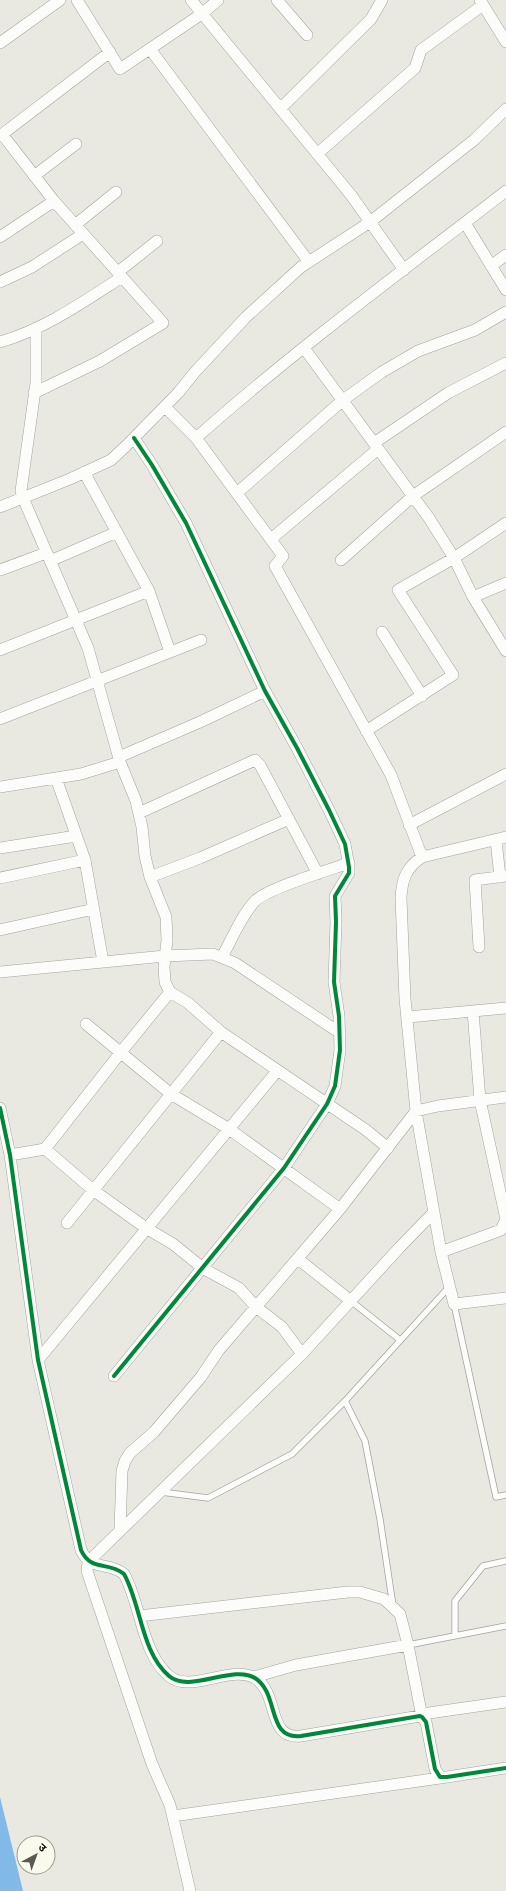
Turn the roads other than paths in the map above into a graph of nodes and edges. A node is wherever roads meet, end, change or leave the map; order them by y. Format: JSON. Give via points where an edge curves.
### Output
{"nodes":[{"id":1,"x":60,"y":0,"type":"edge"},
{"id":2,"x":77,"y":0,"type":"edge"},
{"id":3,"x":191,"y":0,"type":"edge"},
{"id":4,"x":218,"y":0,"type":"edge"},
{"id":5,"x":277,"y":0,"type":"edge"},
{"id":6,"x":382,"y":0,"type":"edge"},
{"id":7,"x":482,"y":2,"type":"edge"},
{"id":8,"x":203,"y":13,"type":"junction"},
{"id":9,"x":307,"y":35,"type":"dead end"},
{"id":10,"x":506,"y":42,"type":"edge"},
{"id":11,"x":0,"y":43,"type":"edge"},
{"id":12,"x":150,"y":49,"type":"junction"},
{"id":13,"x":110,"y":52,"type":"junction"},
{"id":14,"x":280,"y":109,"type":"junction"},
{"id":15,"x":506,"y":109,"type":"edge"},
{"id":16,"x":1,"y":135,"type":"edge"},
{"id":17,"x":76,"y":144,"type":"dead end"},
{"id":18,"x":317,"y":154,"type":"junction"},
{"id":19,"x":34,"y":176,"type":"junction"},
{"id":20,"x":506,"y":191,"type":"edge"},
{"id":21,"x":116,"y":192,"type":"dead end"},
{"id":22,"x":54,"y":201,"type":"junction"},
{"id":23,"x":370,"y":222,"type":"junction"},
{"id":24,"x":465,"y":223,"type":"junction"},
{"id":25,"x":75,"y":225,"type":"junction"},
{"id":26,"x":83,"y":234,"type":"junction"},
{"id":27,"x":0,"y":237,"type":"edge"},
{"id":28,"x":156,"y":241,"type":"dead end"},
{"id":29,"x":506,"y":255,"type":"edge"},
{"id":30,"x":309,"y":262,"type":"junction"},
{"id":31,"x":492,"y":266,"type":"junction"},
{"id":32,"x":404,"y":270,"type":"junction"},
{"id":33,"x":120,"y":275,"type":"junction"},
{"id":34,"x":0,"y":282,"type":"edge"},
{"id":35,"x":506,"y":290,"type":"edge"},
{"id":36,"x":506,"y":312,"type":"edge"},
{"id":37,"x":36,"y":328,"type":"junction"},
{"id":38,"x":0,"y":342,"type":"edge"},
{"id":39,"x":304,"y":348,"type":"junction"},
{"id":40,"x":506,"y":363,"type":"edge"},
{"id":41,"x":34,"y":393,"type":"junction"},
{"id":42,"x":343,"y":400,"type":"junction"},
{"id":43,"x":165,"y":407,"type":"junction"},
{"id":44,"x":506,"y":432,"type":"edge"},
{"id":45,"x":134,"y":438,"type":"junction"},
{"id":46,"x":196,"y":438,"type":"junction"},
{"id":47,"x":376,"y":446,"type":"junction"},
{"id":48,"x":84,"y":472,"type":"junction"},
{"id":49,"x":237,"y":493,"type":"junction"},
{"id":50,"x":413,"y":496,"type":"junction"},
{"id":51,"x":23,"y":498,"type":"junction"},
{"id":52,"x":0,"y":507,"type":"edge"},
{"id":53,"x":506,"y":523,"type":"edge"},
{"id":54,"x":117,"y":532,"type":"junction"},
{"id":55,"x":271,"y":539,"type":"junction"},
{"id":56,"x":48,"y":557,"type":"junction"},
{"id":57,"x":454,"y":558,"type":"junction"},
{"id":58,"x":341,"y":560,"type":"dead end"},
{"id":59,"x":0,"y":570,"type":"edge"},
{"id":60,"x":506,"y":583,"type":"edge"},
{"id":61,"x":149,"y":591,"type":"junction"},
{"id":62,"x":473,"y":597,"type":"junction"},
{"id":63,"x":75,"y":620,"type":"junction"},
{"id":64,"x":382,"y":632,"type":"dead end"},
{"id":65,"x":201,"y":640,"type":"dead end"},
{"id":66,"x":0,"y":650,"type":"edge"},
{"id":67,"x":506,"y":651,"type":"edge"},
{"id":68,"x":170,"y":652,"type":"junction"},
{"id":69,"x":97,"y":681,"type":"junction"},
{"id":70,"x":265,"y":691,"type":"junction"},
{"id":71,"x":422,"y":696,"type":"junction"},
{"id":72,"x":0,"y":719,"type":"edge"},
{"id":73,"x":366,"y":732,"type":"junction"},
{"id":74,"x":119,"y":759,"type":"junction"},
{"id":75,"x":506,"y":774,"type":"edge"},
{"id":76,"x":56,"y":778,"type":"junction"},
{"id":77,"x":0,"y":787,"type":"edge"},
{"id":78,"x":139,"y":813,"type":"junction"},
{"id":79,"x":288,"y":818,"type":"junction"},
{"id":80,"x":409,"y":825,"type":"junction"},
{"id":81,"x":76,"y":836,"type":"junction"},
{"id":82,"x":501,"y":838,"type":"edge"},
{"id":83,"x":0,"y":848,"type":"edge"},
{"id":84,"x":422,"y":857,"type":"junction"},
{"id":85,"x":85,"y":860,"type":"junction"},
{"id":86,"x":349,"y":863,"type":"junction"},
{"id":87,"x":318,"y":874,"type":"junction"},
{"id":88,"x":150,"y":876,"type":"junction"},
{"id":89,"x":503,"y":876,"type":"edge"},
{"id":90,"x":0,"y":878,"type":"edge"},
{"id":91,"x":94,"y":909,"type":"junction"},
{"id":92,"x":0,"y":930,"type":"edge"},
{"id":93,"x":479,"y":947,"type":"dead end"},
{"id":94,"x":166,"y":956,"type":"junction"},
{"id":95,"x":222,"y":957,"type":"junction"},
{"id":96,"x":103,"y":962,"type":"junction"},
{"id":97,"x":0,"y":972,"type":"edge"},
{"id":98,"x":170,"y":992,"type":"junction"},
{"id":99,"x":506,"y":1008,"type":"edge"},
{"id":100,"x":473,"y":1011,"type":"junction"},
{"id":101,"x":408,"y":1017,"type":"junction"},
{"id":102,"x":86,"y":1024,"type":"dead end"},
{"id":103,"x":221,"y":1032,"type":"junction"},
{"id":104,"x":340,"y":1033,"type":"junction"},
{"id":105,"x":121,"y":1052,"type":"junction"},
{"id":106,"x":277,"y":1071,"type":"junction"},
{"id":107,"x":171,"y":1094,"type":"junction"},
{"id":108,"x":506,"y":1097,"type":"edge"},
{"id":109,"x":480,"y":1100,"type":"junction"},
{"id":110,"x":327,"y":1104,"type":"junction"},
{"id":111,"x":0,"y":1108,"type":"edge"},
{"id":112,"x":416,"y":1110,"type":"junction"},
{"id":113,"x":2,"y":1126,"type":"edge"},
{"id":114,"x":228,"y":1129,"type":"junction"},
{"id":115,"x":388,"y":1148,"type":"junction"},
{"id":116,"x":45,"y":1149,"type":"junction"},
{"id":117,"x":10,"y":1155,"type":"junction"},
{"id":118,"x":284,"y":1168,"type":"junction"},
{"id":119,"x":93,"y":1190,"type":"junction"},
{"id":120,"x":340,"y":1208,"type":"junction"},
{"id":121,"x":433,"y":1213,"type":"junction"},
{"id":122,"x":67,"y":1224,"type":"dead end"},
{"id":123,"x":146,"y":1228,"type":"junction"},
{"id":124,"x":441,"y":1252,"type":"junction"},
{"id":125,"x":298,"y":1259,"type":"junction"},
{"id":126,"x":204,"y":1269,"type":"junction"},
{"id":127,"x":449,"y":1287,"type":"junction"},
{"id":128,"x":506,"y":1298,"type":"edge"},
{"id":129,"x":350,"y":1301,"type":"junction"},
{"id":130,"x":454,"y":1304,"type":"junction"},
{"id":131,"x":256,"y":1307,"type":"junction"},
{"id":132,"x":400,"y":1340,"type":"junction"},
{"id":133,"x":302,"y":1354,"type":"junction"},
{"id":134,"x":38,"y":1360,"type":"junction"},
{"id":135,"x":114,"y":1376,"type":"dead end"},
{"id":136,"x":345,"y":1401,"type":"junction"},
{"id":137,"x":160,"y":1491,"type":"junction"},
{"id":138,"x":506,"y":1495,"type":"edge"},
{"id":139,"x":120,"y":1530,"type":"junction"},
{"id":140,"x":506,"y":1561,"type":"edge"},
{"id":141,"x":88,"y":1562,"type":"junction"},
{"id":142,"x":393,"y":1606,"type":"junction"},
{"id":143,"x":139,"y":1616,"type":"junction"},
{"id":144,"x":506,"y":1626,"type":"edge"},
{"id":145,"x":455,"y":1636,"type":"junction"},
{"id":146,"x":408,"y":1645,"type":"junction"},
{"id":147,"x":254,"y":1677,"type":"junction"},
{"id":148,"x":506,"y":1702,"type":"edge"},
{"id":149,"x":422,"y":1715,"type":"junction"},
{"id":150,"x":506,"y":1768,"type":"edge"},
{"id":151,"x":447,"y":1777,"type":"junction"},
{"id":152,"x":173,"y":1816,"type":"junction"},
{"id":153,"x":189,"y":1887,"type":"edge"},
{"id":154,"x":199,"y":1891,"type":"edge"}],
"edges":[{"from":1,"to":11,"type":"street"},
{"from":2,"to":13,"type":"street"},
{"from":3,"to":8,"type":"street"},
{"from":4,"to":8,"type":"street"},
{"from":5,"to":9,"type":"street"},
{"from":6,"to":14,"type":"street","via":[[371,19]]},
{"from":7,"to":10,"type":"street"},
{"from":7,"to":18,"type":"street","via":[[421,50],[416,68]]},
{"from":8,"to":12,"type":"street"},
{"from":8,"to":14,"type":"street"},
{"from":12,"to":13,"type":"street","via":[[120,69]]},
{"from":12,"to":30,"type":"street"},
{"from":13,"to":16,"type":"street"},
{"from":14,"to":18,"type":"street"},
{"from":15,"to":23,"type":"street","via":[[474,140]]},
{"from":16,"to":19,"type":"street"},
{"from":17,"to":19,"type":"street"},
{"from":18,"to":23,"type":"street"},
{"from":19,"to":22,"type":"street"},
{"from":20,"to":24,"type":"street"},
{"from":21,"to":25,"type":"street"},
{"from":22,"to":25,"type":"street"},
{"from":22,"to":27,"type":"street"},
{"from":23,"to":30,"type":"street"},
{"from":23,"to":32,"type":"street"},
{"from":24,"to":31,"type":"street"},
{"from":24,"to":32,"type":"street"},
{"from":25,"to":26,"type":"street"},
{"from":26,"to":33,"type":"street"},
{"from":26,"to":34,"type":"street","via":[[32,267]]},
{"from":28,"to":33,"type":"street"},
{"from":29,"to":31,"type":"street"},
{"from":30,"to":43,"type":"street","via":[[246,317]]},
{"from":31,"to":35,"type":"street"},
{"from":32,"to":39,"type":"street"},
{"from":33,"to":37,"type":"street","via":[[68,312]]},
{"from":33,"to":41,"type":"street","via":[[163,323],[100,361]]},
{"from":36,"to":42,"type":"street","via":[[475,330],[418,351],[382,372]]},
{"from":37,"to":38,"type":"street"},
{"from":37,"to":41,"type":"street"},
{"from":39,"to":42,"type":"street"},
{"from":39,"to":46,"type":"street"},
{"from":40,"to":47,"type":"street","via":[[448,393]]},
{"from":41,"to":51,"type":"street","via":[[21,491]]},
{"from":42,"to":47,"type":"street"},
{"from":42,"to":49,"type":"street"},
{"from":43,"to":45,"type":"street"},
{"from":43,"to":46,"type":"street"},
{"from":44,"to":50,"type":"street"},
{"from":45,"to":48,"type":"street","via":[[111,460]]},
{"from":45,"to":70,"type":"street","via":[[186,523]]},
{"from":46,"to":49,"type":"street"},
{"from":47,"to":50,"type":"street"},
{"from":47,"to":55,"type":"street"},
{"from":48,"to":51,"type":"street"},
{"from":48,"to":54,"type":"street"},
{"from":49,"to":55,"type":"street"},
{"from":50,"to":57,"type":"street"},
{"from":50,"to":58,"type":"street"},
{"from":51,"to":52,"type":"street"},
{"from":51,"to":56,"type":"street"},
{"from":53,"to":57,"type":"street"},
{"from":54,"to":56,"type":"street"},
{"from":54,"to":61,"type":"street"},
{"from":55,"to":73,"type":"street","via":[[283,556],[275,566]]},
{"from":56,"to":59,"type":"street"},
{"from":56,"to":63,"type":"street"},
{"from":57,"to":62,"type":"street"},
{"from":57,"to":71,"type":"street","via":[[398,590],[453,675]]},
{"from":60,"to":62,"type":"street"},
{"from":61,"to":63,"type":"street"},
{"from":61,"to":68,"type":"street"},
{"from":62,"to":67,"type":"street"},
{"from":63,"to":66,"type":"street"},
{"from":63,"to":69,"type":"street","via":[[88,648]]},
{"from":64,"to":71,"type":"street"},
{"from":65,"to":68,"type":"street"},
{"from":68,"to":69,"type":"street"},
{"from":69,"to":72,"type":"street"},
{"from":69,"to":74,"type":"street"},
{"from":70,"to":74,"type":"street"},
{"from":70,"to":86,"type":"street","via":[[329,810],[345,844]]},
{"from":71,"to":73,"type":"street"},
{"from":73,"to":80,"type":"street","via":[[390,775]]},
{"from":74,"to":76,"type":"street","via":[[80,774]]},
{"from":74,"to":78,"type":"street"},
{"from":75,"to":80,"type":"street"},
{"from":76,"to":77,"type":"street"},
{"from":76,"to":81,"type":"street"},
{"from":78,"to":79,"type":"street","via":[[255,760]]},
{"from":78,"to":88,"type":"street"},
{"from":79,"to":87,"type":"street"},
{"from":79,"to":88,"type":"street","via":[[200,858]]},
{"from":80,"to":84,"type":"street"},
{"from":81,"to":83,"type":"street"},
{"from":81,"to":85,"type":"street"},
{"from":82,"to":84,"type":"street"},
{"from":82,"to":89,"type":"street"},
{"from":84,"to":101,"type":"street","via":[[405,874],[402,884]]},
{"from":85,"to":90,"type":"street"},
{"from":85,"to":91,"type":"street"},
{"from":86,"to":87,"type":"street"},
{"from":86,"to":104,"type":"street","via":[[349,873],[335,896],[334,982]]},
{"from":87,"to":95,"type":"street","via":[[256,900],[248,909]]},
{"from":88,"to":94,"type":"street","via":[[166,917]]},
{"from":89,"to":93,"type":"street","via":[[475,880]]},
{"from":91,"to":92,"type":"street"},
{"from":91,"to":96,"type":"street"},
{"from":94,"to":95,"type":"street","via":[[200,953]]},
{"from":94,"to":96,"type":"street"},
{"from":94,"to":98,"type":"street","via":[[165,982]]},
{"from":95,"to":104,"type":"street"},
{"from":96,"to":97,"type":"street"},
{"from":98,"to":103,"type":"street","via":[[188,1003]]},
{"from":98,"to":105,"type":"street"},
{"from":99,"to":100,"type":"street"},
{"from":100,"to":101,"type":"street"},
{"from":100,"to":109,"type":"street"},
{"from":101,"to":112,"type":"street"},
{"from":102,"to":105,"type":"street"},
{"from":103,"to":106,"type":"street"},
{"from":103,"to":107,"type":"street"},
{"from":104,"to":110,"type":"street","via":[[335,1086]]},
{"from":105,"to":107,"type":"street"},
{"from":105,"to":116,"type":"street"},
{"from":106,"to":110,"type":"street"},
{"from":106,"to":114,"type":"street"},
{"from":107,"to":114,"type":"street"},
{"from":107,"to":119,"type":"street"},
{"from":108,"to":109,"type":"street"},
{"from":109,"to":112,"type":"street"},
{"from":109,"to":124,"type":"street","via":[[506,1219],[501,1230]]},
{"from":110,"to":115,"type":"street"},
{"from":110,"to":118,"type":"street"},
{"from":111,"to":113,"type":"street"},
{"from":112,"to":115,"type":"street"},
{"from":112,"to":121,"type":"street"},
{"from":113,"to":117,"type":"street"},
{"from":114,"to":118,"type":"street"},
{"from":114,"to":123,"type":"street"},
{"from":115,"to":120,"type":"street"},
{"from":116,"to":117,"type":"street"},
{"from":116,"to":119,"type":"street"},
{"from":117,"to":134,"type":"street"},
{"from":118,"to":120,"type":"street"},
{"from":118,"to":126,"type":"street"},
{"from":119,"to":122,"type":"street"},
{"from":119,"to":123,"type":"street"},
{"from":120,"to":125,"type":"street"},
{"from":121,"to":124,"type":"street"},
{"from":121,"to":129,"type":"street"},
{"from":123,"to":126,"type":"street","via":[[173,1244]]},
{"from":123,"to":134,"type":"street"},
{"from":124,"to":127,"type":"street"},
{"from":125,"to":129,"type":"street"},
{"from":125,"to":131,"type":"street"},
{"from":126,"to":131,"type":"street","via":[[240,1288]]},
{"from":126,"to":135,"type":"street"},
{"from":127,"to":130,"type":"street"},
{"from":127,"to":132,"type":"lane"},
{"from":128,"to":130,"type":"street"},
{"from":129,"to":132,"type":"lane"},
{"from":129,"to":133,"type":"street"},
{"from":130,"to":138,"type":"lane","via":[[496,1497]]},
{"from":131,"to":133,"type":"street","via":[[282,1327]]},
{"from":131,"to":139,"type":"street","via":[[159,1426],[124,1461]]},
{"from":132,"to":136,"type":"lane"},
{"from":133,"to":137,"type":"street"},
{"from":134,"to":141,"type":"street","via":[[81,1550]]},
{"from":136,"to":137,"type":"lane","via":[[292,1454],[208,1498]]},
{"from":136,"to":142,"type":"lane","via":[[365,1441]]},
{"from":137,"to":139,"type":"street"},
{"from":139,"to":141,"type":"street"},
{"from":140,"to":145,"type":"lane","via":[[483,1566],[455,1601]]},
{"from":141,"to":143,"type":"street","via":[[124,1574]]},
{"from":141,"to":152,"type":"street","via":[[87,1571],[116,1660]]},
{"from":142,"to":143,"type":"street","via":[[372,1594],[348,1592]]},
{"from":142,"to":146,"type":"street","via":[[400,1614]]},
{"from":143,"to":147,"type":"street","via":[[152,1651],[169,1676],[175,1680],[181,1682],[237,1675]]},
{"from":144,"to":145,"type":"lane"},
{"from":145,"to":146,"type":"lane"},
{"from":146,"to":147,"type":"street","via":[[296,1665]]},
{"from":146,"to":149,"type":"street"},
{"from":147,"to":149,"type":"street","via":[[266,1688],[279,1728],[288,1736],[301,1736]]},
{"from":148,"to":149,"type":"street"},
{"from":149,"to":151,"type":"street","via":[[426,1722],[437,1773]]},
{"from":150,"to":151,"type":"street"},
{"from":151,"to":152,"type":"street"},
{"from":152,"to":153,"type":"street"},
{"from":153,"to":154,"type":"street"}]}
